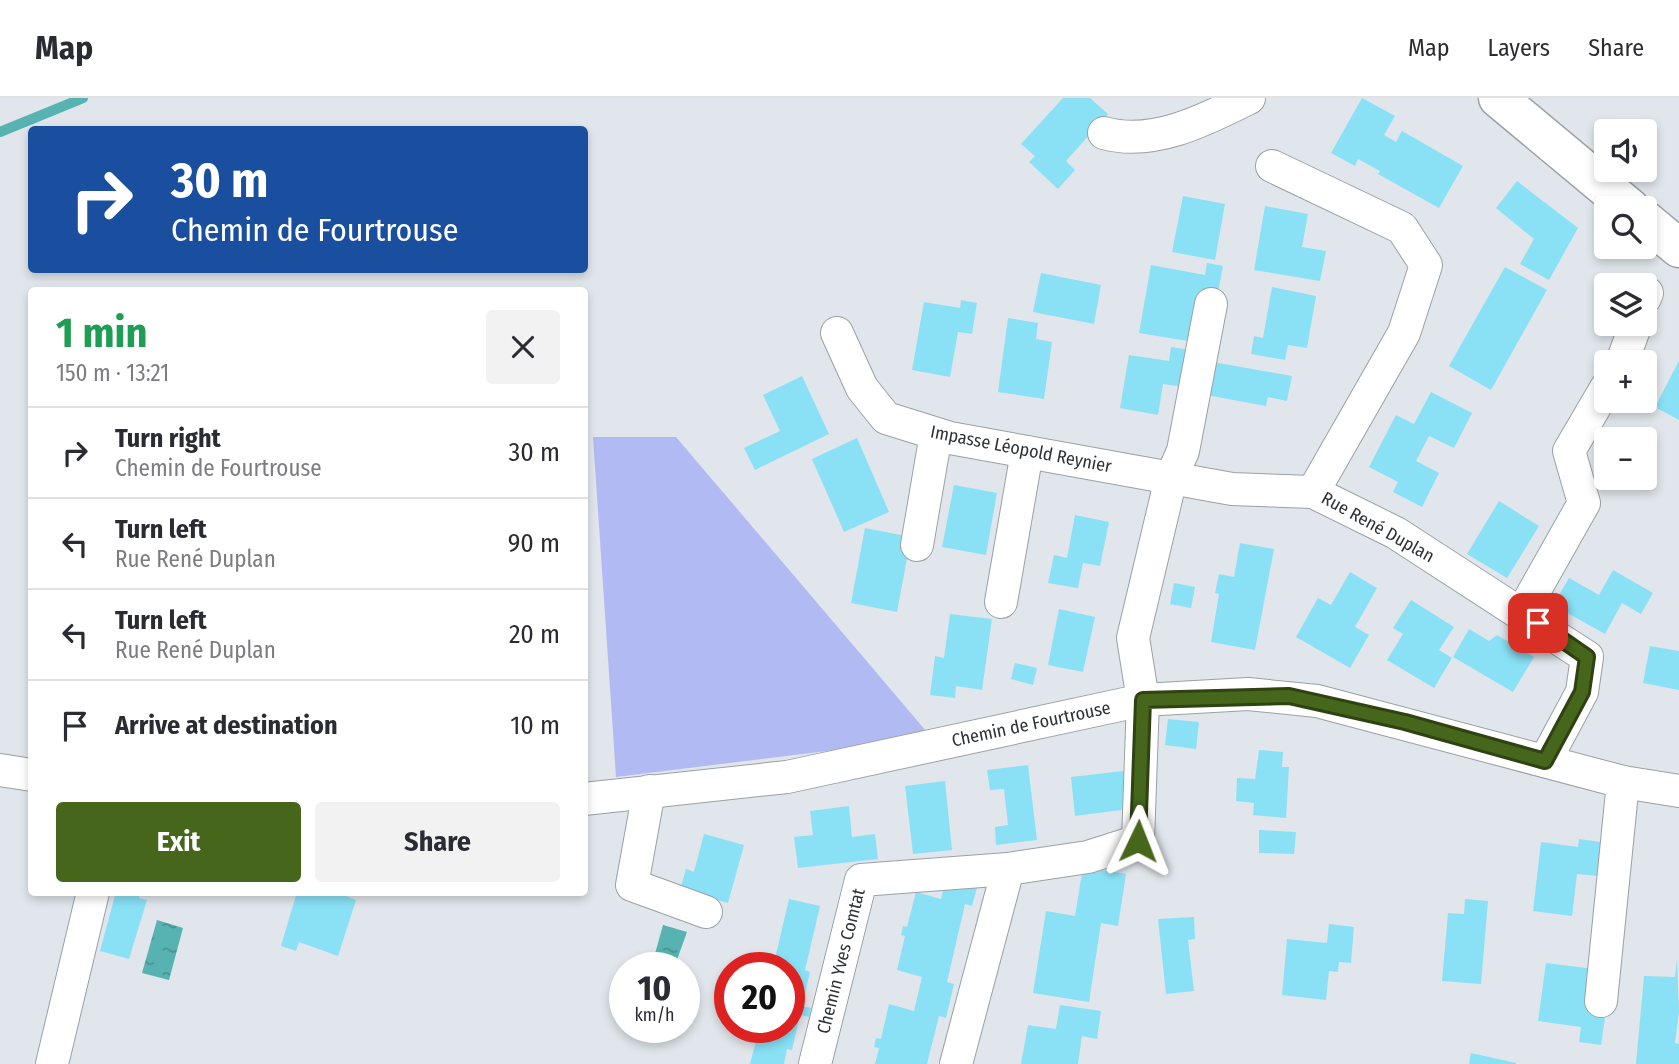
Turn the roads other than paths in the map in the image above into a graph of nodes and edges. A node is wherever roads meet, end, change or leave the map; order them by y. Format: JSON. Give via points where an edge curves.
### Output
{"nodes":[{"id":1,"x":1249,"y":98,"type":"edge"},
{"id":2,"x":1498,"y":98,"type":"edge"},
{"id":3,"x":1104,"y":133,"type":"dead end"},
{"id":4,"x":1272,"y":166,"type":"dead end"},
{"id":5,"x":1616,"y":196,"type":"edge"},
{"id":6,"x":1657,"y":230,"type":"edge"},
{"id":7,"x":1679,"y":248,"type":"edge"},
{"id":8,"x":1211,"y":304,"type":"dead end"},
{"id":9,"x":837,"y":333,"type":"dead end"},
{"id":10,"x":1594,"y":408,"type":"edge"},
{"id":11,"x":936,"y":434,"type":"junction"},
{"id":12,"x":1027,"y":452,"type":"junction"},
{"id":13,"x":1171,"y":478,"type":"junction"},
{"id":14,"x":1313,"y":492,"type":"junction"},
{"id":15,"x":917,"y":545,"type":"dead end"},
{"id":16,"x":1000,"y":602,"type":"dead end"},
{"id":17,"x":1522,"y":613,"type":"junction"},
{"id":18,"x":1143,"y":700,"type":"junction"},
{"id":19,"x":1545,"y":761,"type":"junction"},
{"id":20,"x":0,"y":770,"type":"edge"},
{"id":21,"x":28,"y":774,"type":"edge"},
{"id":22,"x":1623,"y":782,"type":"junction"},
{"id":23,"x":649,"y":791,"type":"junction"},
{"id":24,"x":1679,"y":791,"type":"edge"},
{"id":25,"x":588,"y":799,"type":"edge"},
{"id":26,"x":1008,"y":869,"type":"junction"},
{"id":27,"x":92,"y":896,"type":"edge"},
{"id":28,"x":706,"y":912,"type":"dead end"},
{"id":29,"x":1601,"y":1000,"type":"dead end"},
{"id":30,"x":52,"y":1064,"type":"edge"},
{"id":31,"x":815,"y":1064,"type":"edge"},
{"id":32,"x":956,"y":1064,"type":"edge"}],
"edges":[{"from":1,"to":3,"type":"street","via":[[1196,125],[1127,139]]},
{"from":2,"to":5,"type":"main road"},
{"from":4,"to":14,"type":"street","via":[[1402,228],[1426,265],[1404,333]]},
{"from":6,"to":7,"type":"main road"},
{"from":8,"to":13,"type":"street","via":[[1183,451]]},
{"from":9,"to":11,"type":"street","name":"Impasse Léopold Reynier","via":[[862,388],[886,418]]},
{"from":10,"to":17,"type":"street","via":[[1569,451],[1584,503]]},
{"from":11,"to":12,"type":"street","name":"Impasse Léopold Reynier"},
{"from":11,"to":15,"type":"street"},
{"from":12,"to":13,"type":"street","name":"Impasse Léopold Reynier"},
{"from":12,"to":16,"type":"street"},
{"from":13,"to":14,"type":"street","name":"Rue René Duplan","via":[[1232,489]]},
{"from":13,"to":18,"type":"street","via":[[1133,638]]},
{"from":14,"to":17,"type":"street","name":"Rue René Duplan","via":[[1396,533]]},
{"from":17,"to":19,"type":"street","name":"Rue René Duplan","via":[[1587,657],[1582,692]]},
{"from":18,"to":19,"type":"street","name":"Chemin de Fourtrouse","via":[[1289,696]]},
{"from":18,"to":23,"type":"street","name":"Chemin de Fourtrouse","via":[[787,777]]},
{"from":18,"to":26,"type":"street","name":"Chemin Yves Comtat","via":[[1138,841],[1088,857]]},
{"from":19,"to":22,"type":"street","name":"Chemin de Fourtrouse"},
{"from":20,"to":21,"type":"street"},
{"from":22,"to":24,"type":"street","name":"Chemin de Fourtrouse"},
{"from":22,"to":29,"type":"street"},
{"from":23,"to":25,"type":"street","name":"Chemin de Fourtrouse"},
{"from":23,"to":28,"type":"street","via":[[632,885]]},
{"from":26,"to":31,"type":"street","name":"Chemin Yves Comtat","via":[[861,880]]},
{"from":26,"to":32,"type":"street"},
{"from":27,"to":30,"type":"street"}]}
